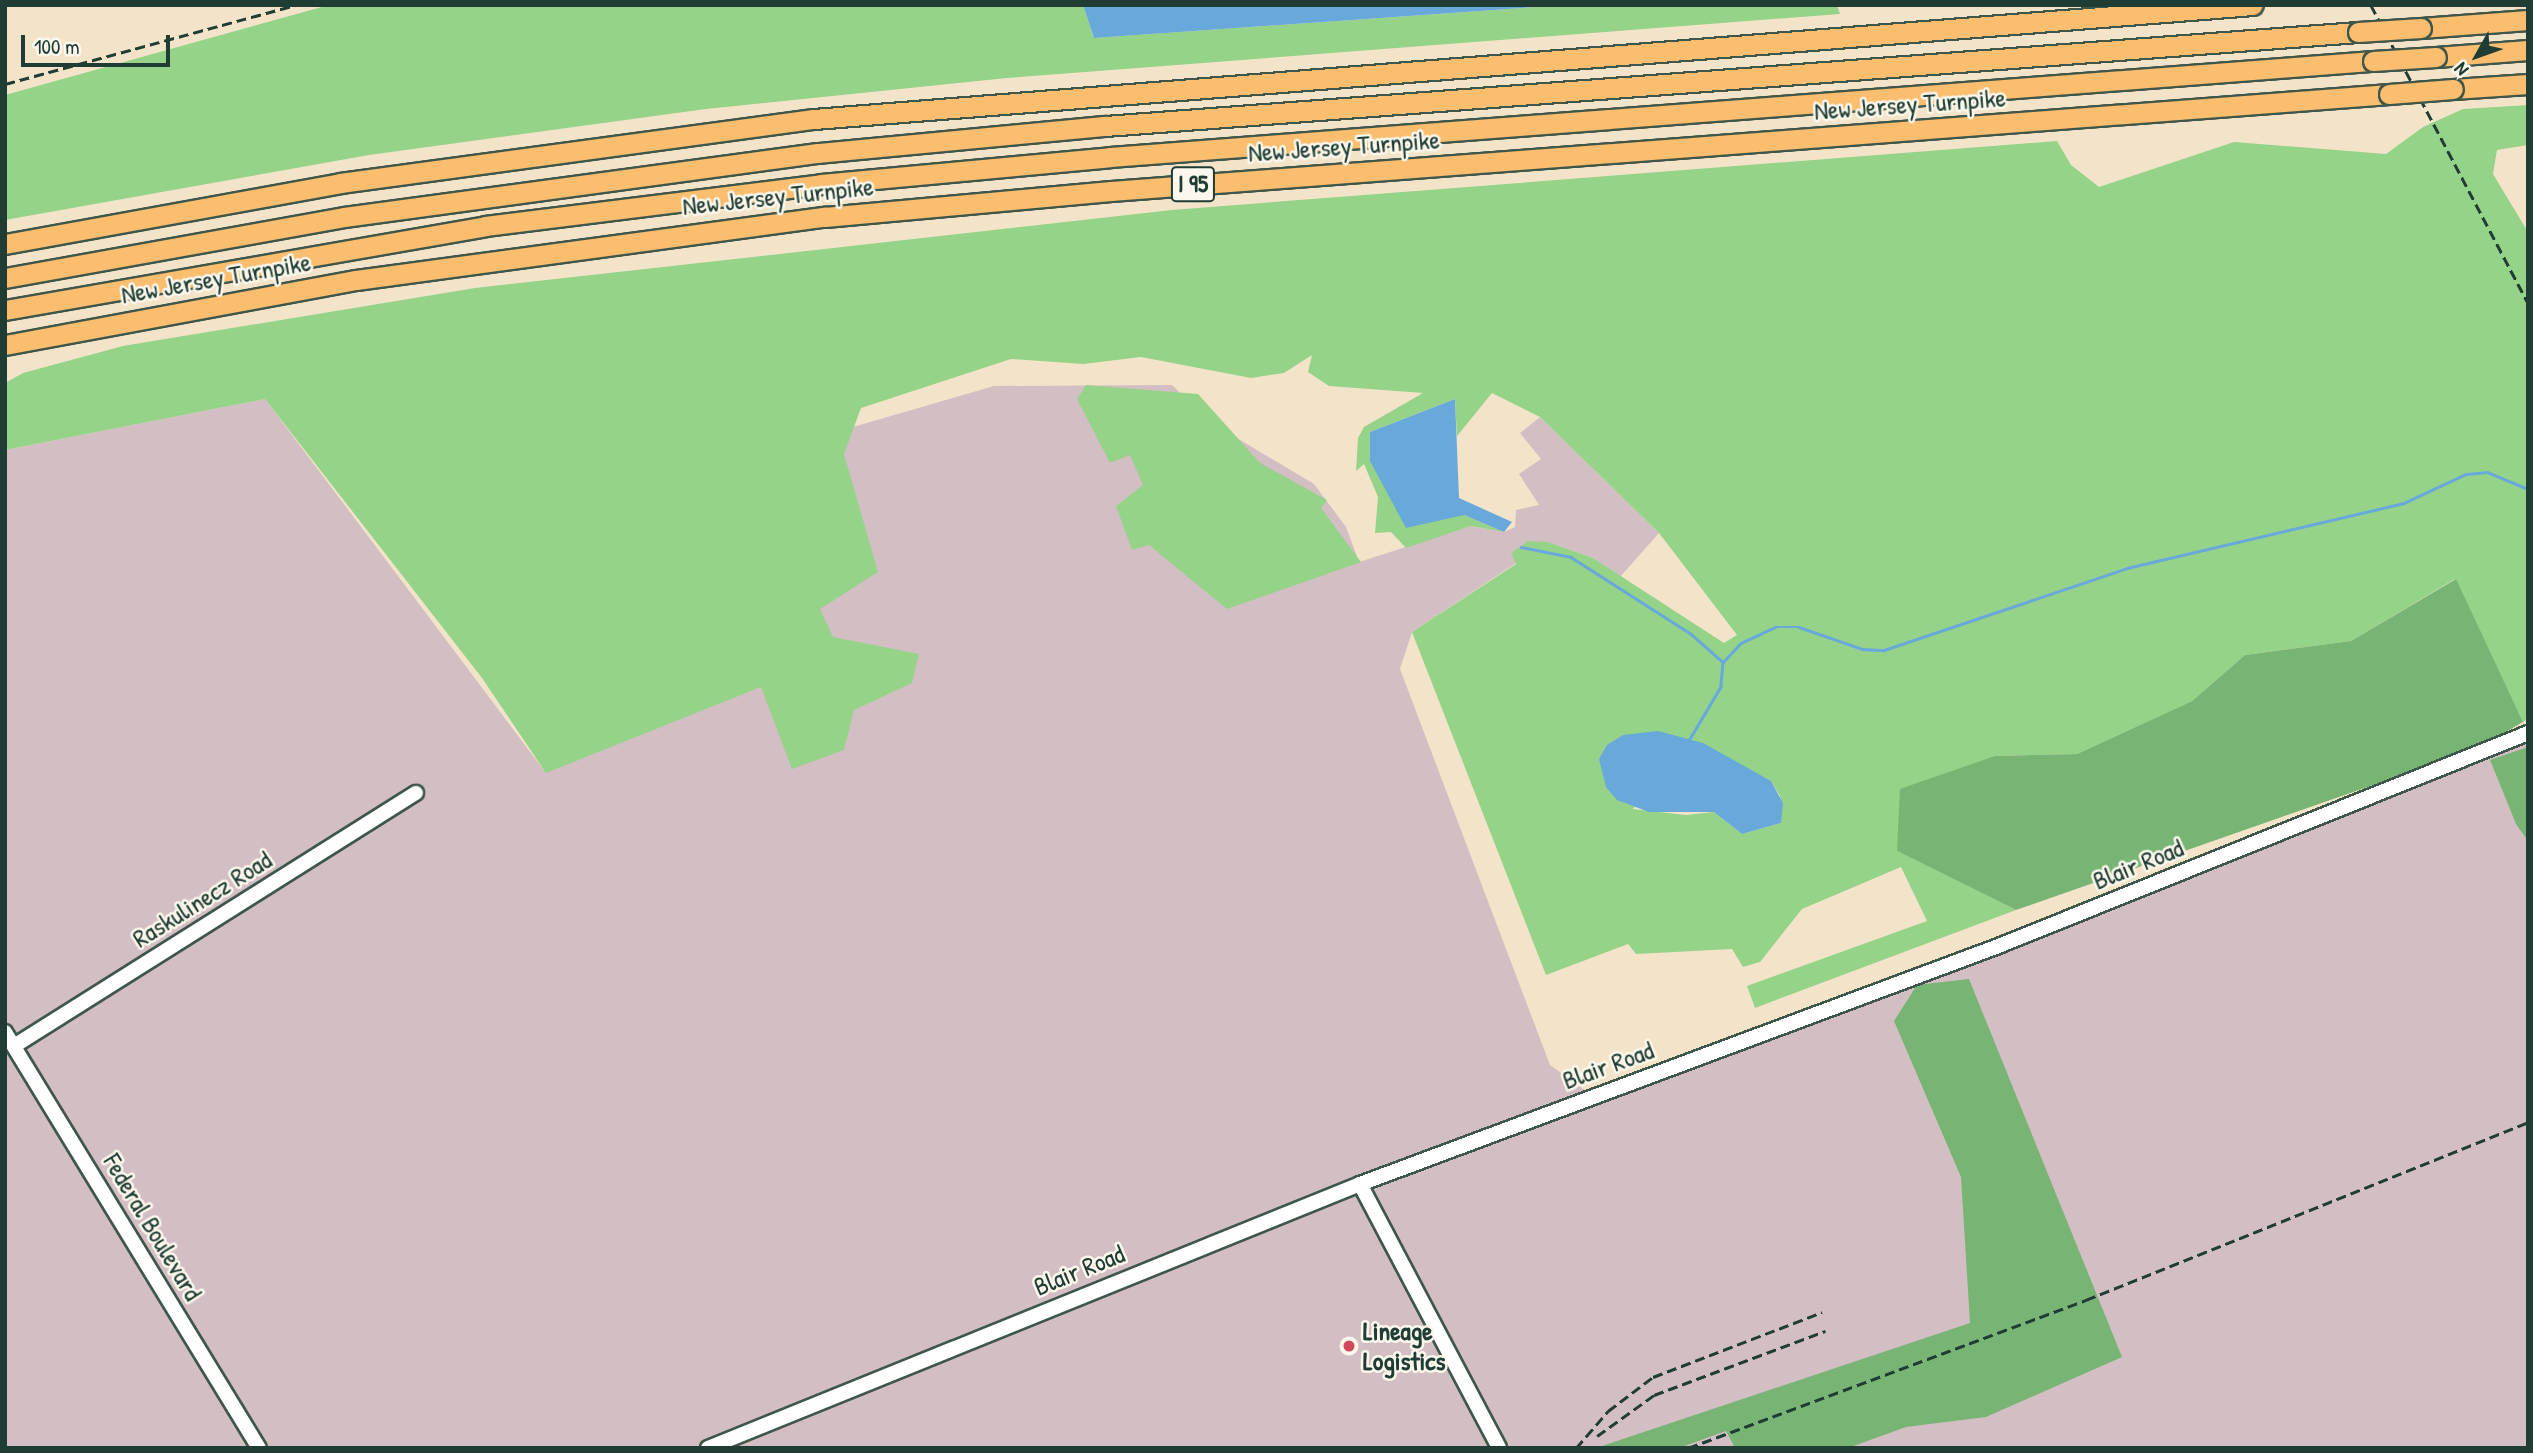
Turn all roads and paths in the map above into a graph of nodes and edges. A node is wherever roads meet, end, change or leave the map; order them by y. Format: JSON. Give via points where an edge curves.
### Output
{"nodes":[{"id":1,"x":2252,"y":5,"type":"edge"},
{"id":2,"x":2528,"y":20,"type":"edge"},
{"id":3,"x":2528,"y":50,"type":"edge"},
{"id":4,"x":2528,"y":84,"type":"edge"},
{"id":5,"x":5,"y":244,"type":"edge"},
{"id":6,"x":5,"y":278,"type":"edge"},
{"id":7,"x":5,"y":310,"type":"edge"},
{"id":8,"x":5,"y":345,"type":"edge"},
{"id":9,"x":2528,"y":733,"type":"edge"},
{"id":10,"x":416,"y":793,"type":"dead end"},
{"id":11,"x":5,"y":1032,"type":"edge"},
{"id":12,"x":14,"y":1046,"type":"junction"},
{"id":13,"x":1360,"y":1184,"type":"junction"},
{"id":14,"x":259,"y":1448,"type":"edge"},
{"id":15,"x":708,"y":1448,"type":"edge"},
{"id":16,"x":1499,"y":1448,"type":"edge"}],
"edges":[{"from":1,"to":5,"type":"highway","via":[[814,119],[340,183]]},
{"from":2,"to":6,"type":"highway","name":"New Jersey Turnpike","bridge":true,"via":[[1105,126],[831,152],[371,212]]},
{"from":3,"to":7,"type":"highway","name":"New Jersey Turnpike","number":"I 95","bridge":true,"via":[[834,182],[445,232]]},
{"from":4,"to":8,"type":"highway","name":"New Jersey Turnpike","number":"I 95","bridge":true,"via":[[838,215],[356,280]]},
{"from":9,"to":13,"type":"street","name":"Blair Road","via":[[1996,947]]},
{"from":10,"to":12,"type":"street","name":"Raskulinecz Road"},
{"from":11,"to":12,"type":"street","name":"Federal Boulevard"},
{"from":12,"to":14,"type":"street","name":"Federal Boulevard"},
{"from":13,"to":15,"type":"street","name":"Blair Road"},
{"from":13,"to":16,"type":"street"}]}
